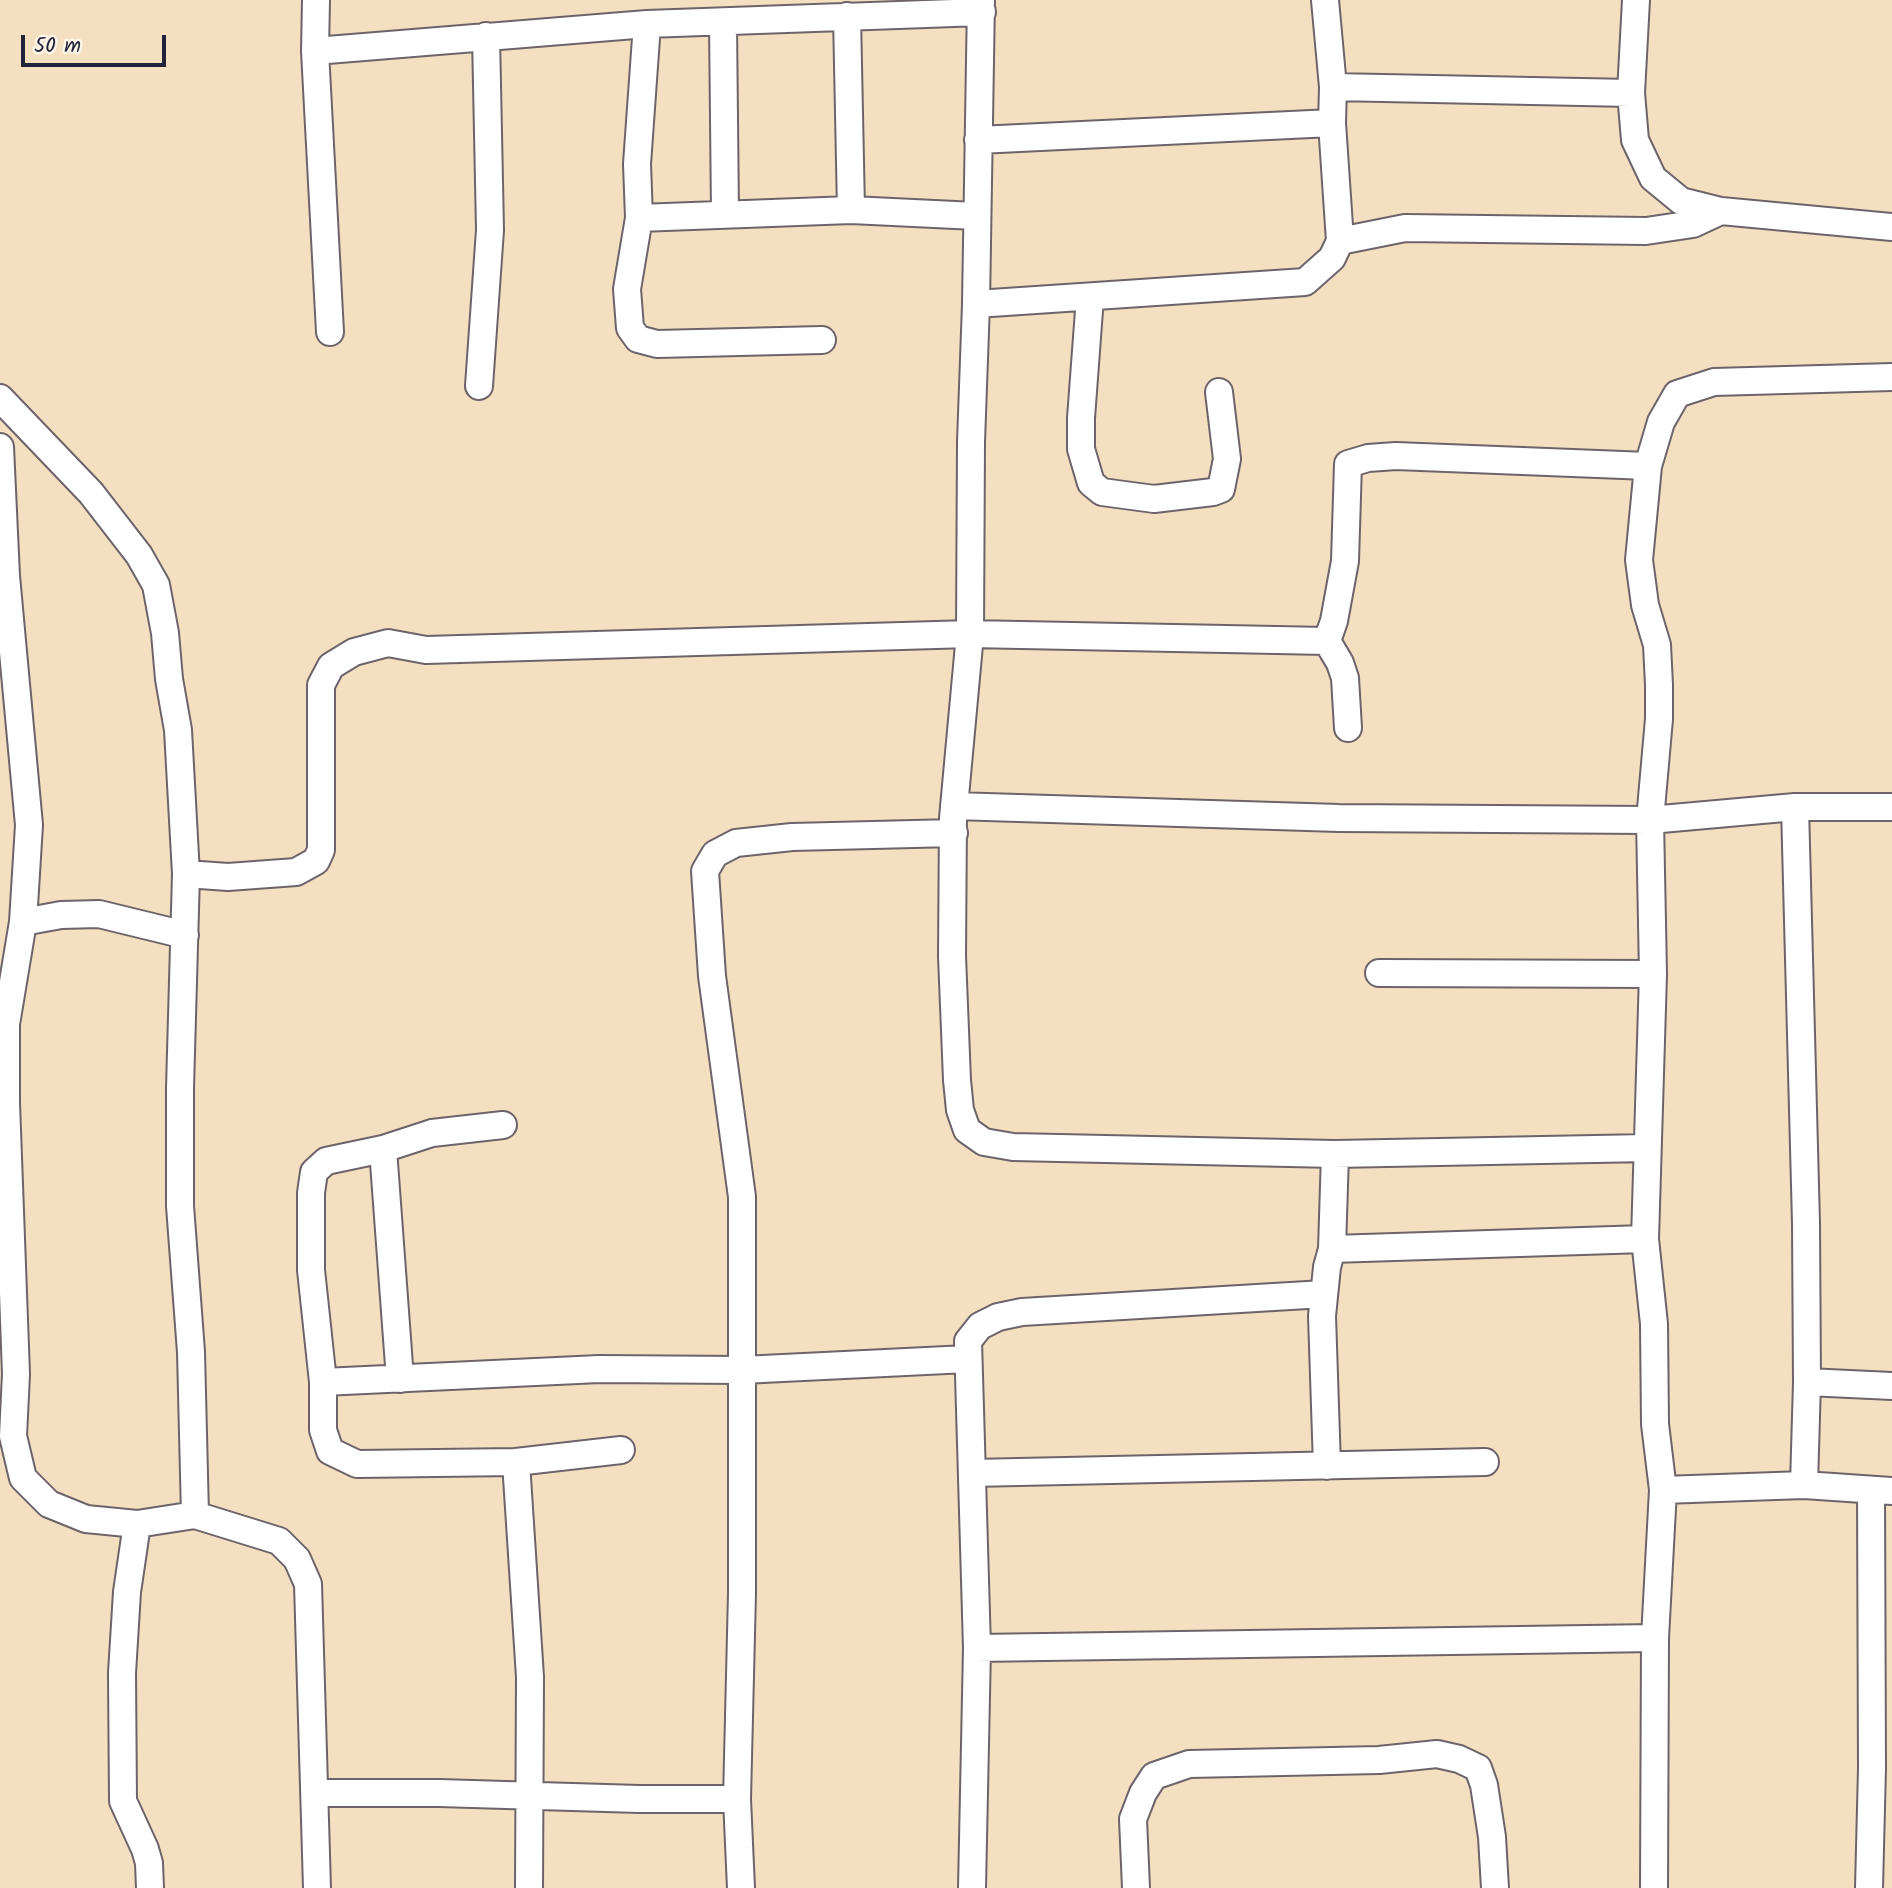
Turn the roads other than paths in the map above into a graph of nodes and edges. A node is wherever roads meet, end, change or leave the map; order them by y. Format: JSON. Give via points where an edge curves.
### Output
{"nodes":[{"id":1,"x":316,"y":0,"type":"edge"},
{"id":2,"x":1325,"y":0,"type":"edge"},
{"id":3,"x":1636,"y":0,"type":"edge"},
{"id":4,"x":981,"y":6,"type":"edge"},
{"id":5,"x":847,"y":16,"type":"junction"},
{"id":6,"x":723,"y":23,"type":"junction"},
{"id":7,"x":647,"y":24,"type":"junction"},
{"id":8,"x":486,"y":36,"type":"junction"},
{"id":9,"x":315,"y":51,"type":"junction"},
{"id":10,"x":1332,"y":87,"type":"junction"},
{"id":11,"x":1631,"y":93,"type":"junction"},
{"id":12,"x":1332,"y":123,"type":"junction"},
{"id":13,"x":978,"y":140,"type":"junction"},
{"id":14,"x":851,"y":210,"type":"junction"},
{"id":15,"x":1721,"y":211,"type":"junction"},
{"id":16,"x":725,"y":214,"type":"junction"},
{"id":17,"x":976,"y":216,"type":"junction"},
{"id":18,"x":639,"y":218,"type":"junction"},
{"id":19,"x":1892,"y":227,"type":"edge"},
{"id":20,"x":1340,"y":241,"type":"junction"},
{"id":21,"x":1090,"y":297,"type":"junction"},
{"id":22,"x":976,"y":304,"type":"junction"},
{"id":23,"x":330,"y":332,"type":"dead end"},
{"id":24,"x":822,"y":340,"type":"dead end"},
{"id":25,"x":1892,"y":377,"type":"edge"},
{"id":26,"x":479,"y":386,"type":"dead end"},
{"id":27,"x":1219,"y":392,"type":"dead end"},
{"id":28,"x":0,"y":398,"type":"edge"},
{"id":29,"x":0,"y":447,"type":"edge"},
{"id":30,"x":1648,"y":466,"type":"junction"},
{"id":31,"x":970,"y":634,"type":"junction"},
{"id":32,"x":1327,"y":641,"type":"junction"},
{"id":33,"x":1349,"y":727,"type":"dead end"},
{"id":34,"x":954,"y":806,"type":"junction"},
{"id":35,"x":1795,"y":807,"type":"junction"},
{"id":36,"x":1892,"y":807,"type":"edge"},
{"id":37,"x":1650,"y":820,"type":"junction"},
{"id":38,"x":954,"y":833,"type":"junction"},
{"id":39,"x":186,"y":874,"type":"junction"},
{"id":40,"x":15,"y":931,"type":"edge"},
{"id":41,"x":185,"y":935,"type":"junction"},
{"id":42,"x":1379,"y":973,"type":"dead end"},
{"id":43,"x":1653,"y":974,"type":"junction"},
{"id":44,"x":503,"y":1125,"type":"dead end"},
{"id":45,"x":1647,"y":1148,"type":"junction"},
{"id":46,"x":383,"y":1149,"type":"junction"},
{"id":47,"x":1335,"y":1154,"type":"junction"},
{"id":48,"x":1646,"y":1239,"type":"junction"},
{"id":49,"x":1332,"y":1249,"type":"junction"},
{"id":50,"x":1324,"y":1294,"type":"junction"},
{"id":51,"x":967,"y":1359,"type":"junction"},
{"id":52,"x":742,"y":1370,"type":"junction"},
{"id":53,"x":400,"y":1379,"type":"junction"},
{"id":54,"x":323,"y":1382,"type":"junction"},
{"id":55,"x":1807,"y":1382,"type":"junction"},
{"id":56,"x":1892,"y":1386,"type":"edge"},
{"id":57,"x":621,"y":1450,"type":"dead end"},
{"id":58,"x":516,"y":1462,"type":"junction"},
{"id":59,"x":1485,"y":1462,"type":"dead end"},
{"id":60,"x":1327,"y":1465,"type":"junction"},
{"id":61,"x":972,"y":1473,"type":"junction"},
{"id":62,"x":1804,"y":1485,"type":"junction"},
{"id":63,"x":1663,"y":1490,"type":"junction"},
{"id":64,"x":1882,"y":1490,"type":"edge"},
{"id":65,"x":195,"y":1515,"type":"junction"},
{"id":66,"x":137,"y":1524,"type":"junction"},
{"id":67,"x":1655,"y":1638,"type":"junction"},
{"id":68,"x":976,"y":1648,"type":"junction"},
{"id":69,"x":316,"y":1793,"type":"junction"},
{"id":70,"x":530,"y":1795,"type":"junction"},
{"id":71,"x":737,"y":1799,"type":"junction"},
{"id":72,"x":150,"y":1888,"type":"edge"},
{"id":73,"x":317,"y":1888,"type":"edge"},
{"id":74,"x":529,"y":1888,"type":"edge"},
{"id":75,"x":741,"y":1888,"type":"edge"},
{"id":76,"x":972,"y":1888,"type":"edge"},
{"id":77,"x":1136,"y":1888,"type":"edge"},
{"id":78,"x":1495,"y":1888,"type":"edge"},
{"id":79,"x":1654,"y":1888,"type":"edge"},
{"id":80,"x":1869,"y":1888,"type":"edge"}],
"edges":[{"from":1,"to":9,"type":"street"},
{"from":2,"to":10,"type":"street"},
{"from":3,"to":11,"type":"street"},
{"from":4,"to":5,"type":"street"},
{"from":4,"to":13,"type":"street"},
{"from":5,"to":6,"type":"street"},
{"from":5,"to":14,"type":"street"},
{"from":6,"to":7,"type":"street"},
{"from":6,"to":16,"type":"street"},
{"from":7,"to":8,"type":"street"},
{"from":7,"to":18,"type":"street","via":[[637,164]]},
{"from":8,"to":9,"type":"street"},
{"from":8,"to":26,"type":"street","via":[[490,229]]},
{"from":9,"to":23,"type":"street"},
{"from":10,"to":11,"type":"street"},
{"from":10,"to":12,"type":"street"},
{"from":11,"to":15,"type":"street","via":[[1635,140],[1653,178],[1681,201]]},
{"from":12,"to":13,"type":"street"},
{"from":12,"to":20,"type":"street"},
{"from":13,"to":17,"type":"street"},
{"from":14,"to":16,"type":"street"},
{"from":14,"to":17,"type":"street"},
{"from":15,"to":19,"type":"street"},
{"from":15,"to":20,"type":"street","via":[[1693,224],[1646,231],[1405,228]]},
{"from":16,"to":18,"type":"street"},
{"from":17,"to":22,"type":"street"},
{"from":18,"to":24,"type":"street","via":[[627,289],[630,328],[638,339],[657,344]]},
{"from":20,"to":21,"type":"street","via":[[1332,258],[1305,282]]},
{"from":21,"to":22,"type":"street"},
{"from":21,"to":27,"type":"street","via":[[1081,449],[1091,483],[1102,492],[1154,499],[1221,489],[1227,459]]},
{"from":22,"to":31,"type":"street"},
{"from":25,"to":30,"type":"street","via":[[1714,382],[1677,394],[1661,422]]},
{"from":28,"to":39,"type":"street","via":[[91,493],[156,585],[177,730]]},
{"from":29,"to":40,"type":"street","via":[[6,576],[29,825]]},
{"from":30,"to":32,"type":"street","via":[[1396,456],[1348,464],[1345,561]]},
{"from":30,"to":37,"type":"street","via":[[1639,560],[1645,606],[1657,645],[1659,685]]},
{"from":31,"to":32,"type":"street"},
{"from":31,"to":34,"type":"street"},
{"from":31,"to":39,"type":"street","via":[[426,649],[388,643],[354,652],[331,666],[321,685],[321,850],[316,861],[296,872],[228,877]]},
{"from":32,"to":33,"type":"street","via":[[1345,678]]},
{"from":34,"to":37,"type":"street","via":[[1339,818]]},
{"from":34,"to":38,"type":"street"},
{"from":35,"to":36,"type":"street"},
{"from":35,"to":37,"type":"street"},
{"from":35,"to":55,"type":"street"},
{"from":37,"to":43,"type":"street"},
{"from":38,"to":47,"type":"street","via":[[957,1080],[967,1130],[984,1142],[1013,1147]]},
{"from":38,"to":52,"type":"street","via":[[792,837],[736,844],[715,855],[705,871],[712,976],[742,1197]]},
{"from":39,"to":41,"type":"street"},
{"from":40,"to":41,"type":"street","via":[[61,915],[99,914]]},
{"from":40,"to":66,"type":"street","via":[[6,1024],[16,1374],[13,1436],[23,1478],[49,1504],[86,1519]]},
{"from":41,"to":65,"type":"street","via":[[180,1206],[191,1352]]},
{"from":42,"to":43,"type":"street"},
{"from":43,"to":45,"type":"street"},
{"from":44,"to":46,"type":"street","via":[[432,1133]]},
{"from":45,"to":47,"type":"street"},
{"from":45,"to":48,"type":"street"},
{"from":46,"to":53,"type":"street"},
{"from":46,"to":54,"type":"street","via":[[326,1161],[314,1172],[311,1270]]},
{"from":47,"to":49,"type":"street"},
{"from":48,"to":49,"type":"street"},
{"from":48,"to":63,"type":"street","via":[[1654,1324],[1655,1424]]},
{"from":49,"to":50,"type":"street"},
{"from":50,"to":51,"type":"street","via":[[1022,1312],[980,1326],[968,1341]]},
{"from":50,"to":60,"type":"street"},
{"from":51,"to":52,"type":"street"},
{"from":51,"to":61,"type":"street"},
{"from":52,"to":53,"type":"street","via":[[600,1370]]},
{"from":52,"to":71,"type":"street"},
{"from":53,"to":54,"type":"street"},
{"from":54,"to":58,"type":"street","via":[[323,1430],[330,1451],[357,1464]]},
{"from":55,"to":56,"type":"street"},
{"from":55,"to":62,"type":"street"},
{"from":57,"to":58,"type":"street"},
{"from":58,"to":70,"type":"street","via":[[530,1678]]},
{"from":59,"to":60,"type":"street"},
{"from":60,"to":61,"type":"street"},
{"from":61,"to":68,"type":"street"},
{"from":62,"to":63,"type":"street"},
{"from":62,"to":64,"type":"street"},
{"from":63,"to":67,"type":"street"},
{"from":64,"to":80,"type":"street"},
{"from":65,"to":66,"type":"street"},
{"from":65,"to":69,"type":"street","via":[[279,1541],[297,1559],[308,1584]]},
{"from":66,"to":72,"type":"street","via":[[127,1592],[121,1777],[123,1801],[149,1863]]},
{"from":67,"to":68,"type":"street"},
{"from":67,"to":79,"type":"street"},
{"from":68,"to":76,"type":"street"},
{"from":69,"to":70,"type":"street"},
{"from":69,"to":73,"type":"street"},
{"from":70,"to":71,"type":"street"},
{"from":70,"to":74,"type":"street"},
{"from":71,"to":75,"type":"street"},
{"from":77,"to":78,"type":"street","via":[[1133,1819],[1154,1776],[1189,1764],[1379,1760],[1437,1754],[1478,1768],[1492,1837]]}]}
